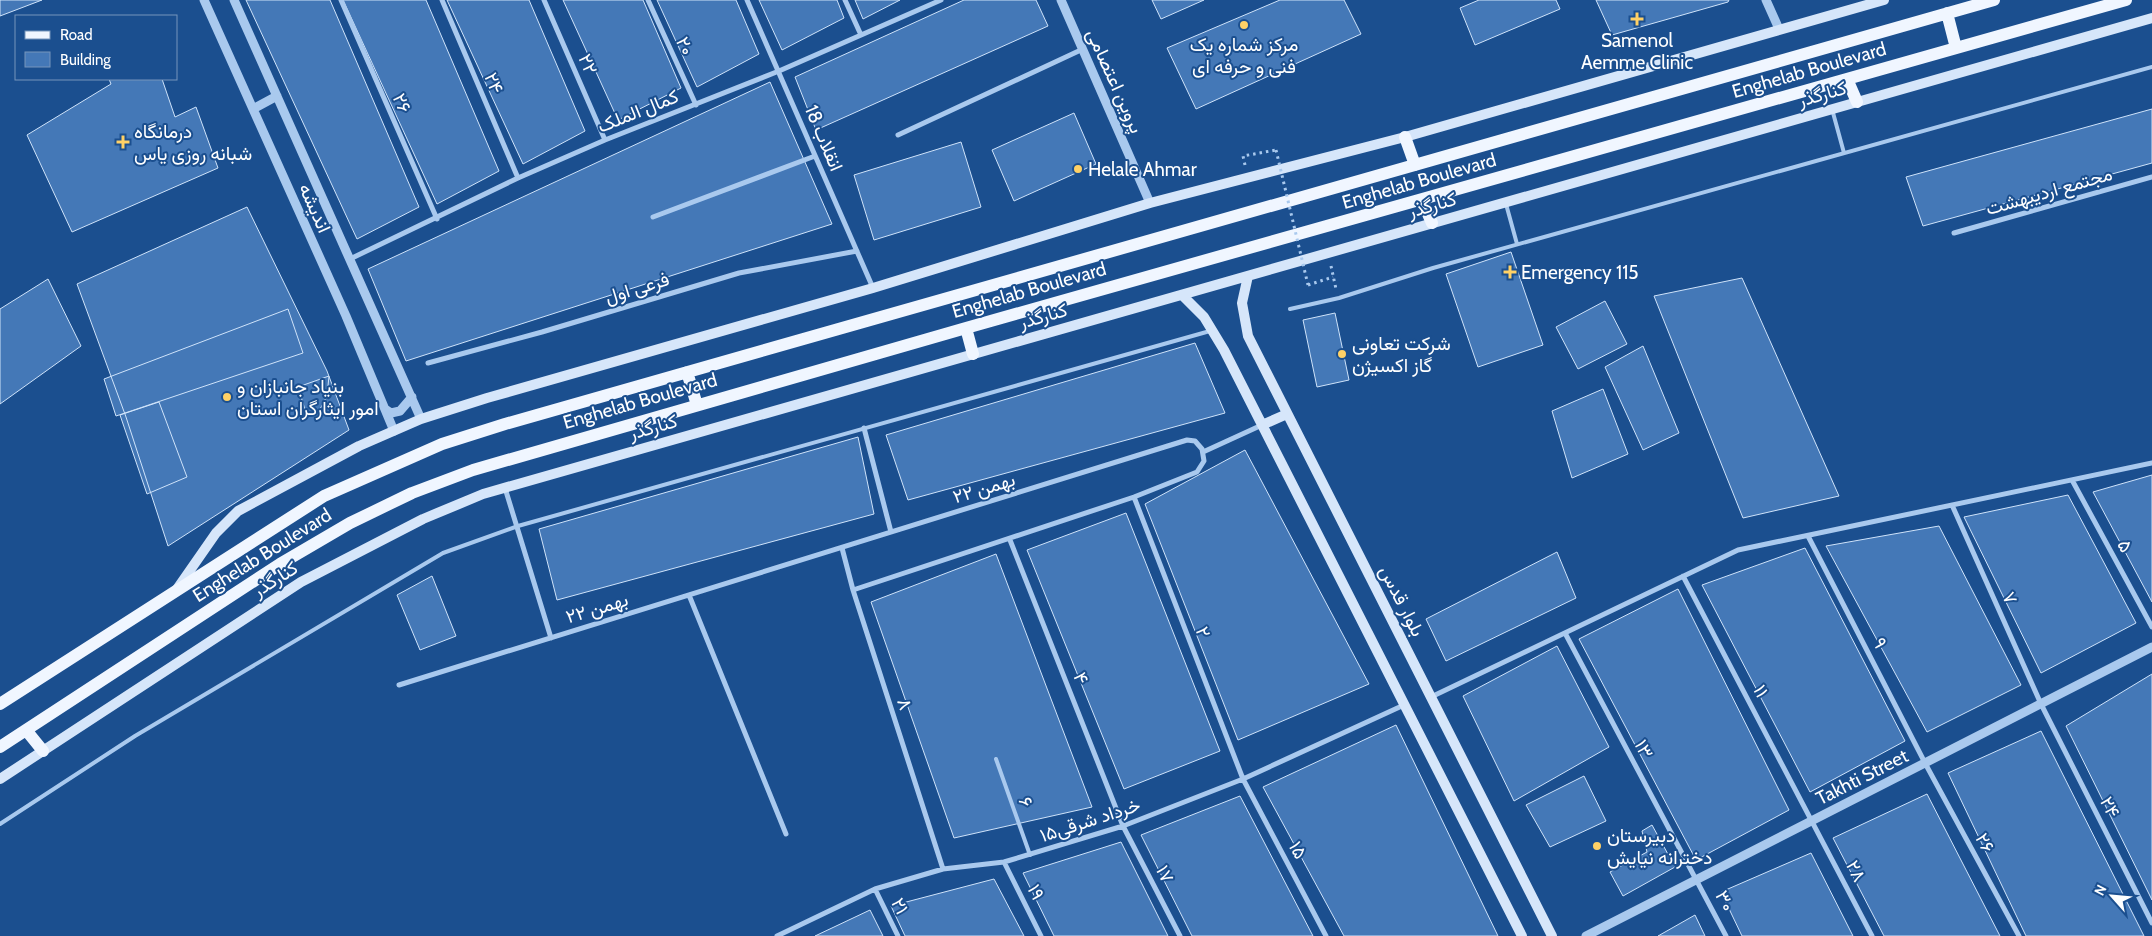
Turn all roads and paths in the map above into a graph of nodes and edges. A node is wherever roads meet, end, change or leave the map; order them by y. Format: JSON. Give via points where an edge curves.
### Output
{"nodes":[{"id":1,"x":204,"y":0,"type":"edge"},
{"id":2,"x":234,"y":0,"type":"edge"},
{"id":3,"x":341,"y":0,"type":"edge"},
{"id":4,"x":442,"y":0,"type":"edge"},
{"id":5,"x":544,"y":0,"type":"edge"},
{"id":6,"x":648,"y":0,"type":"edge"},
{"id":7,"x":747,"y":0,"type":"edge"},
{"id":8,"x":845,"y":0,"type":"edge"},
{"id":9,"x":941,"y":0,"type":"edge"},
{"id":10,"x":1061,"y":0,"type":"edge"},
{"id":11,"x":1766,"y":0,"type":"edge"},
{"id":12,"x":1884,"y":0,"type":"edge"},
{"id":13,"x":1994,"y":0,"type":"edge"},
{"id":14,"x":2126,"y":0,"type":"edge"},
{"id":15,"x":1947,"y":13,"type":"junction"},
{"id":16,"x":2152,"y":18,"type":"edge"},
{"id":17,"x":1779,"y":29,"type":"junction"},
{"id":18,"x":861,"y":35,"type":"junction"},
{"id":19,"x":1956,"y":48,"type":"junction"},
{"id":20,"x":1084,"y":49,"type":"junction"},
{"id":21,"x":2152,"y":67,"type":"edge"},
{"id":22,"x":779,"y":71,"type":"junction"},
{"id":23,"x":1847,"y":79,"type":"junction"},
{"id":24,"x":277,"y":96,"type":"junction"},
{"id":25,"x":1857,"y":102,"type":"junction"},
{"id":26,"x":696,"y":105,"type":"junction"},
{"id":27,"x":252,"y":109,"type":"junction"},
{"id":28,"x":1832,"y":109,"type":"junction"},
{"id":29,"x":898,"y":135,"type":"dead end"},
{"id":30,"x":1405,"y":137,"type":"junction"},
{"id":31,"x":606,"y":140,"type":"junction"},
{"id":32,"x":1844,"y":153,"type":"junction"},
{"id":33,"x":815,"y":156,"type":"junction"},
{"id":34,"x":1243,"y":156,"type":"dead end"},
{"id":35,"x":1415,"y":165,"type":"junction"},
{"id":36,"x":2152,"y":177,"type":"edge"},
{"id":37,"x":518,"y":178,"type":"junction"},
{"id":38,"x":1422,"y":200,"type":"junction"},
{"id":39,"x":1505,"y":202,"type":"junction"},
{"id":40,"x":1150,"y":203,"type":"junction"},
{"id":41,"x":653,"y":217,"type":"dead end"},
{"id":42,"x":436,"y":219,"type":"junction"},
{"id":43,"x":1432,"y":223,"type":"junction"},
{"id":44,"x":1954,"y":233,"type":"dead end"},
{"id":45,"x":1517,"y":244,"type":"junction"},
{"id":46,"x":857,"y":251,"type":"junction"},
{"id":47,"x":1328,"y":253,"type":"junction"},
{"id":48,"x":350,"y":259,"type":"junction"},
{"id":49,"x":1248,"y":276,"type":"junction"},
{"id":50,"x":1333,"y":277,"type":"junction"},
{"id":51,"x":873,"y":288,"type":"junction"},
{"id":52,"x":1182,"y":295,"type":"junction"},
{"id":53,"x":1339,"y":298,"type":"junction"},
{"id":54,"x":1290,"y":309,"type":"dead end"},
{"id":55,"x":966,"y":328,"type":"junction"},
{"id":56,"x":1212,"y":330,"type":"junction"},
{"id":57,"x":972,"y":354,"type":"junction"},
{"id":58,"x":428,"y":363,"type":"dead end"},
{"id":59,"x":687,"y":372,"type":"junction"},
{"id":60,"x":412,"y":397,"type":"junction"},
{"id":61,"x":697,"y":405,"type":"junction"},
{"id":62,"x":385,"y":410,"type":"junction"},
{"id":63,"x":1288,"y":414,"type":"junction"},
{"id":64,"x":421,"y":419,"type":"junction"},
{"id":65,"x":1262,"y":425,"type":"junction"},
{"id":66,"x":864,"y":428,"type":"junction"},
{"id":67,"x":394,"y":431,"type":"junction"},
{"id":68,"x":1203,"y":452,"type":"junction"},
{"id":69,"x":2152,"y":464,"type":"edge"},
{"id":70,"x":2072,"y":480,"type":"junction"},
{"id":71,"x":505,"y":488,"type":"junction"},
{"id":72,"x":1134,"y":497,"type":"junction"},
{"id":73,"x":1952,"y":505,"type":"junction"},
{"id":74,"x":518,"y":526,"type":"junction"},
{"id":75,"x":891,"y":532,"type":"junction"},
{"id":76,"x":1808,"y":536,"type":"junction"},
{"id":77,"x":1010,"y":540,"type":"junction"},
{"id":78,"x":842,"y":548,"type":"junction"},
{"id":79,"x":1683,"y":576,"type":"junction"},
{"id":80,"x":177,"y":589,"type":"junction"},
{"id":81,"x":853,"y":590,"type":"junction"},
{"id":82,"x":689,"y":595,"type":"junction"},
{"id":83,"x":2152,"y":627,"type":"edge"},
{"id":84,"x":1565,"y":633,"type":"junction"},
{"id":85,"x":550,"y":638,"type":"junction"},
{"id":86,"x":2152,"y":647,"type":"edge"},
{"id":87,"x":399,"y":685,"type":"dead end"},
{"id":88,"x":1431,"y":697,"type":"junction"},
{"id":89,"x":0,"y":704,"type":"edge"},
{"id":90,"x":2041,"y":704,"type":"junction"},
{"id":91,"x":1404,"y":705,"type":"junction"},
{"id":92,"x":26,"y":730,"type":"junction"},
{"id":93,"x":0,"y":747,"type":"edge"},
{"id":94,"x":42,"y":751,"type":"junction"},
{"id":95,"x":996,"y":759,"type":"dead end"},
{"id":96,"x":1925,"y":763,"type":"junction"},
{"id":97,"x":0,"y":778,"type":"edge"},
{"id":98,"x":1243,"y":779,"type":"junction"},
{"id":99,"x":1812,"y":820,"type":"junction"},
{"id":100,"x":0,"y":824,"type":"edge"},
{"id":101,"x":1123,"y":826,"type":"junction"},
{"id":102,"x":786,"y":834,"type":"dead end"},
{"id":103,"x":1030,"y":855,"type":"junction"},
{"id":104,"x":1004,"y":862,"type":"junction"},
{"id":105,"x":943,"y":869,"type":"junction"},
{"id":106,"x":1697,"y":879,"type":"junction"},
{"id":107,"x":875,"y":889,"type":"junction"},
{"id":108,"x":2152,"y":923,"type":"edge"},
{"id":109,"x":777,"y":936,"type":"edge"},
{"id":110,"x":898,"y":936,"type":"edge"},
{"id":111,"x":1041,"y":936,"type":"edge"},
{"id":112,"x":1180,"y":936,"type":"edge"},
{"id":113,"x":1326,"y":936,"type":"edge"},
{"id":114,"x":1522,"y":936,"type":"edge"},
{"id":115,"x":1552,"y":936,"type":"edge"},
{"id":116,"x":1586,"y":936,"type":"edge"},
{"id":117,"x":1726,"y":936,"type":"edge"},
{"id":118,"x":1872,"y":936,"type":"edge"},
{"id":119,"x":2019,"y":936,"type":"edge"}],
"edges":[{"from":1,"to":27,"type":"street","name":"اندیشه"},
{"from":2,"to":24,"type":"street","name":"اندیشه"},
{"from":3,"to":42,"type":"street","name":"۲۶"},
{"from":4,"to":37,"type":"street","name":"۲۴"},
{"from":5,"to":31,"type":"street","name":"۲۲"},
{"from":6,"to":26,"type":"street","name":"۲۰"},
{"from":7,"to":22,"type":"street","name":"انقلاب 18"},
{"from":8,"to":18,"type":"street"},
{"from":9,"to":18,"type":"street","name":"کمال الملک"},
{"from":10,"to":20,"type":"street","name":"پروین اعتصامی"},
{"from":11,"to":17,"type":"street"},
{"from":12,"to":17,"type":"main road"},
{"from":13,"to":15,"type":"main road","name":"Enghelab Boulevard"},
{"from":14,"to":19,"type":"main road","name":"Enghelab Boulevard"},
{"from":15,"to":19,"type":"main road"},
{"from":15,"to":35,"type":"main road","name":"Enghelab Boulevard"},
{"from":16,"to":25,"type":"main road","name":"کنارگذر"},
{"from":17,"to":30,"type":"main road"},
{"from":18,"to":22,"type":"street","name":"کمال الملک"},
{"from":19,"to":23,"type":"main road","name":"Enghelab Boulevard"},
{"from":20,"to":29,"type":"street"},
{"from":20,"to":40,"type":"street","name":"پروین اعتصامی"},
{"from":21,"to":32,"type":"lane"},
{"from":22,"to":26,"type":"street","name":"کمال الملک"},
{"from":22,"to":33,"type":"street","name":"انقلاب 18"},
{"from":23,"to":25,"type":"main road"},
{"from":23,"to":38,"type":"main road","name":"Enghelab Boulevard"},
{"from":24,"to":27,"type":"street"},
{"from":24,"to":48,"type":"street","name":"اندیشه"},
{"from":25,"to":28,"type":"main road","name":"کنارگذر"},
{"from":26,"to":31,"type":"street","name":"کمال الملک"},
{"from":27,"to":62,"type":"street","name":"اندیشه"},
{"from":28,"to":32,"type":"lane"},
{"from":28,"to":39,"type":"main road","name":"کنارگذر"},
{"from":30,"to":35,"type":"main road"},
{"from":30,"to":40,"type":"main road"},
{"from":31,"to":37,"type":"street","name":"کمال الملک"},
{"from":32,"to":45,"type":"lane"},
{"from":33,"to":41,"type":"street"},
{"from":33,"to":46,"type":"street","name":"انقلاب 18"},
{"from":34,"to":50,"type":"path","bridge":true,"via":[[1276,150],[1308,285]]},
{"from":35,"to":59,"type":"main road","name":"Enghelab Boulevard"},
{"from":36,"to":44,"type":"street","name":"مجتمع اردیبهشت"},
{"from":37,"to":42,"type":"street","name":"کمال الملک"},
{"from":38,"to":43,"type":"main road"},
{"from":38,"to":55,"type":"main road","name":"Enghelab Boulevard"},
{"from":39,"to":43,"type":"main road","name":"کنارگذر"},
{"from":39,"to":45,"type":"lane"},
{"from":40,"to":51,"type":"main road"},
{"from":42,"to":48,"type":"street","name":"کمال الملک"},
{"from":43,"to":47,"type":"main road","name":"کنارگذر"},
{"from":45,"to":53,"type":"lane"},
{"from":46,"to":51,"type":"street","name":"انقلاب 18"},
{"from":46,"to":58,"type":"street","name":"فرعی اول","via":[[739,273]]},
{"from":47,"to":49,"type":"main road","name":"کنارگذر"},
{"from":47,"to":50,"type":"path"},
{"from":48,"to":60,"type":"street","name":"اندیشه"},
{"from":49,"to":52,"type":"main road","name":"کنارگذر"},
{"from":49,"to":63,"type":"main road","name":"بلوار قدس","via":[[1242,303],[1248,336]]},
{"from":50,"to":53,"type":"path"},
{"from":51,"to":64,"type":"main road"},
{"from":52,"to":56,"type":"main road"},
{"from":52,"to":57,"type":"main road","name":"کنارگذر"},
{"from":53,"to":54,"type":"lane"},
{"from":55,"to":57,"type":"main road"},
{"from":55,"to":61,"type":"main road","name":"Enghelab Boulevard"},
{"from":56,"to":65,"type":"main road"},
{"from":56,"to":66,"type":"lane"},
{"from":57,"to":71,"type":"main road","name":"کنارگذر"},
{"from":59,"to":61,"type":"main road"},
{"from":59,"to":80,"type":"main road","name":"Enghelab Boulevard","via":[[469,435],[381,469],[324,496]]},
{"from":60,"to":62,"type":"street","via":[[400,411]]},
{"from":60,"to":64,"type":"street","name":"اندیشه"},
{"from":61,"to":92,"type":"main road","name":"Enghelab Boulevard","via":[[525,454],[412,493],[350,523],[280,564]]},
{"from":62,"to":67,"type":"street","name":"اندیشه"},
{"from":63,"to":65,"type":"main road"},
{"from":63,"to":88,"type":"main road","name":"بلوار قدس"},
{"from":64,"to":67,"type":"main road"},
{"from":65,"to":68,"type":"street"},
{"from":65,"to":91,"type":"main road"},
{"from":66,"to":74,"type":"lane"},
{"from":66,"to":75,"type":"street"},
{"from":67,"to":80,"type":"main road","via":[[238,511],[216,533]]},
{"from":68,"to":72,"type":"street","via":[[1204,461],[1197,472]]},
{"from":68,"to":75,"type":"street","name":"۲۲ بهمن","via":[[1195,441],[1187,440]]},
{"from":69,"to":70,"type":"street"},
{"from":70,"to":73,"type":"street"},
{"from":70,"to":83,"type":"street","name":"۵"},
{"from":71,"to":74,"type":"street"},
{"from":71,"to":94,"type":"main road","name":"کنارگذر","via":[[423,519],[300,582]]},
{"from":72,"to":77,"type":"street"},
{"from":72,"to":98,"type":"street","name":"۲"},
{"from":73,"to":76,"type":"street"},
{"from":73,"to":90,"type":"street","name":"۷"},
{"from":74,"to":85,"type":"street"},
{"from":74,"to":100,"type":"lane","via":[[442,553],[135,736]]},
{"from":75,"to":78,"type":"street","name":"۲۲ بهمن"},
{"from":76,"to":79,"type":"street","via":[[1738,550]]},
{"from":76,"to":96,"type":"street","name":"۹"},
{"from":77,"to":81,"type":"street"},
{"from":77,"to":101,"type":"street","name":"۴"},
{"from":78,"to":81,"type":"street","name":"۸"},
{"from":78,"to":82,"type":"street","name":"۲۲ بهمن"},
{"from":79,"to":84,"type":"street"},
{"from":79,"to":99,"type":"street","name":"۱۱"},
{"from":80,"to":89,"type":"main road","name":"Enghelab Boulevard"},
{"from":81,"to":105,"type":"street","name":"۸"},
{"from":82,"to":85,"type":"street","name":"۲۲ بهمن"},
{"from":82,"to":102,"type":"street"},
{"from":84,"to":88,"type":"street"},
{"from":84,"to":106,"type":"street","name":"۱۳"},
{"from":85,"to":87,"type":"street","name":"۲۲ بهمن"},
{"from":86,"to":90,"type":"street","name":"Takhti Street"},
{"from":88,"to":115,"type":"main road","name":"بلوار قدس"},
{"from":90,"to":96,"type":"street","name":"Takhti Street"},
{"from":90,"to":108,"type":"street","name":"۲۴"},
{"from":91,"to":98,"type":"street","name":"۱۵خرداد شرقی"},
{"from":91,"to":114,"type":"main road"},
{"from":92,"to":93,"type":"main road","name":"Enghelab Boulevard"},
{"from":92,"to":94,"type":"main road"},
{"from":94,"to":97,"type":"main road","name":"کنارگذر"},
{"from":95,"to":103,"type":"lane","name":"۶"},
{"from":96,"to":99,"type":"street","name":"Takhti Street"},
{"from":96,"to":119,"type":"street","name":"۲۶"},
{"from":98,"to":101,"type":"street","name":"۱۵خرداد شرقی"},
{"from":98,"to":113,"type":"street","name":"۱۵"},
{"from":99,"to":106,"type":"street","name":"Takhti Street"},
{"from":99,"to":118,"type":"street","name":"۲۸"},
{"from":101,"to":103,"type":"street","name":"۱۵خرداد شرقی"},
{"from":101,"to":112,"type":"street","name":"۱۷"},
{"from":103,"to":104,"type":"street","name":"۱۵خرداد شرقی"},
{"from":104,"to":105,"type":"street","name":"۱۵خرداد شرقی"},
{"from":104,"to":111,"type":"street","name":"۱۹"},
{"from":105,"to":107,"type":"street","name":"۱۵خرداد شرقی"},
{"from":106,"to":116,"type":"street","name":"Takhti Street"},
{"from":106,"to":117,"type":"street","name":"۳۰"},
{"from":107,"to":109,"type":"street","name":"۱۵خرداد شرقی"},
{"from":107,"to":110,"type":"street","name":"۲۱"}]}
